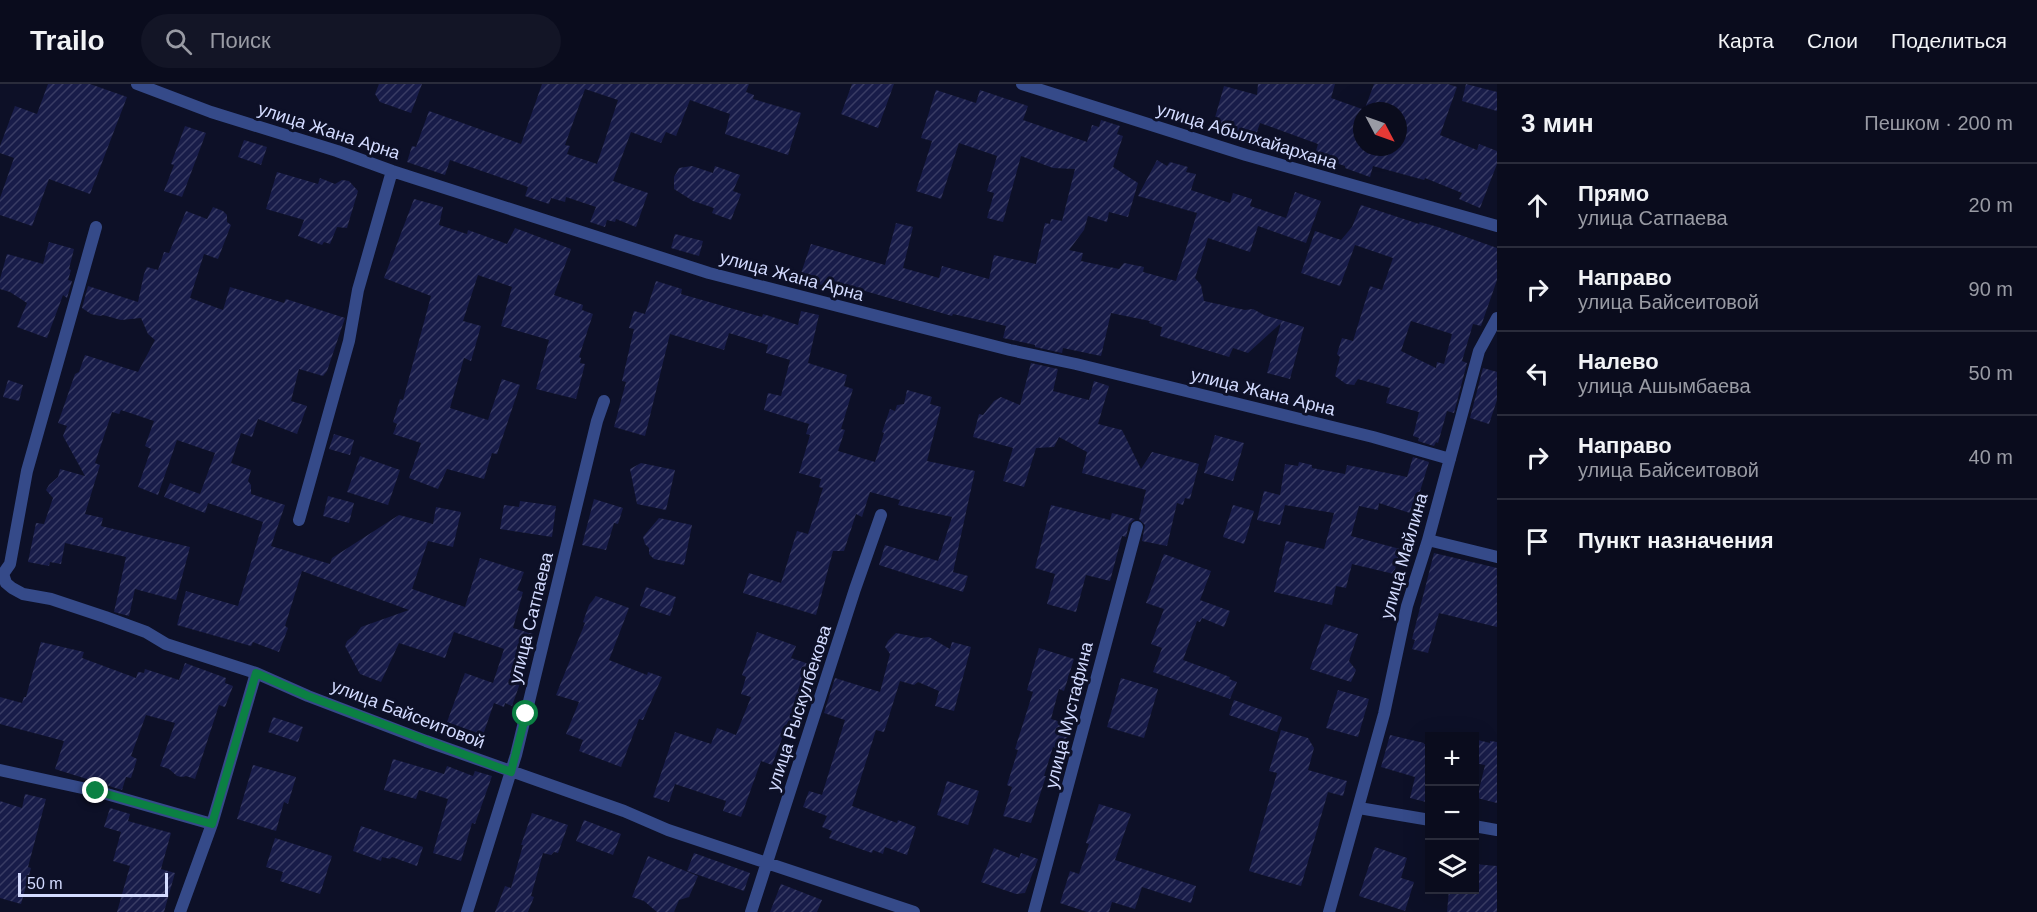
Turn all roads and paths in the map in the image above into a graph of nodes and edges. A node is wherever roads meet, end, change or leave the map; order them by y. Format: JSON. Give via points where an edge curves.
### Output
{"nodes":[{"id":1,"x":137,"y":84,"type":"edge"},
{"id":2,"x":1022,"y":84,"type":"edge"},
{"id":3,"x":392,"y":171,"type":"junction"},
{"id":4,"x":1497,"y":226,"type":"edge"},
{"id":5,"x":96,"y":227,"type":"dead end"},
{"id":6,"x":1497,"y":318,"type":"edge"},
{"id":7,"x":604,"y":401,"type":"dead end"},
{"id":8,"x":1450,"y":459,"type":"junction"},
{"id":9,"x":881,"y":515,"type":"dead end"},
{"id":10,"x":298,"y":520,"type":"dead end"},
{"id":11,"x":1137,"y":527,"type":"dead end"},
{"id":12,"x":1428,"y":540,"type":"junction"},
{"id":13,"x":1497,"y":557,"type":"edge"},
{"id":14,"x":1,"y":574,"type":"edge"},
{"id":15,"x":256,"y":673,"type":"junction"},
{"id":16,"x":0,"y":770,"type":"edge"},
{"id":17,"x":511,"y":772,"type":"junction"},
{"id":18,"x":1359,"y":808,"type":"junction"},
{"id":19,"x":1425,"y":819,"type":"edge"},
{"id":20,"x":212,"y":824,"type":"junction"},
{"id":21,"x":1479,"y":827,"type":"edge"},
{"id":22,"x":1497,"y":830,"type":"edge"},
{"id":23,"x":767,"y":862,"type":"junction"},
{"id":24,"x":180,"y":912,"type":"edge"},
{"id":25,"x":467,"y":912,"type":"edge"},
{"id":26,"x":751,"y":912,"type":"edge"},
{"id":27,"x":914,"y":912,"type":"edge"},
{"id":28,"x":1034,"y":912,"type":"edge"},
{"id":29,"x":1329,"y":912,"type":"edge"}],
"edges":[{"from":1,"to":3,"type":"street","name":"улица Жана Арна"},
{"from":2,"to":4,"type":"street","name":"улица Абылхайархана","via":[[1246,156]]},
{"from":3,"to":8,"type":"street","name":"улица Жана Арна","via":[[709,273]]},
{"from":3,"to":10,"type":"street"},
{"from":5,"to":14,"type":"street","via":[[27,471],[10,564]]},
{"from":6,"to":8,"type":"street","name":"улица Майлина","via":[[1479,351]]},
{"from":7,"to":17,"type":"street","name":"улица Сатпаева"},
{"from":8,"to":12,"type":"street","name":"улица Майлина"},
{"from":9,"to":23,"type":"street","name":"улица Рыскулбекова"},
{"from":11,"to":28,"type":"street","name":"улица Мустафина"},
{"from":12,"to":13,"type":"street"},
{"from":12,"to":18,"type":"street","name":"улица Майлина","via":[[1407,606]]},
{"from":14,"to":15,"type":"street","name":"улица Байсеитовой","via":[[6,583],[23,594],[83,609],[146,632],[166,644]]},
{"from":15,"to":17,"type":"street","name":"улица Байсеитовой"},
{"from":15,"to":20,"type":"street"},
{"from":16,"to":20,"type":"street","via":[[96,791]]},
{"from":17,"to":23,"type":"street","name":"улица Байсеитовой"},
{"from":17,"to":25,"type":"street","name":"улица Сатпаева"},
{"from":18,"to":19,"type":"street"},
{"from":18,"to":29,"type":"street","name":"улица Майлина"},
{"from":20,"to":24,"type":"street"},
{"from":21,"to":22,"type":"street"},
{"from":23,"to":26,"type":"street","name":"улица Рыскулбекова"},
{"from":23,"to":27,"type":"street","name":"улица Байсеитовой"}]}
